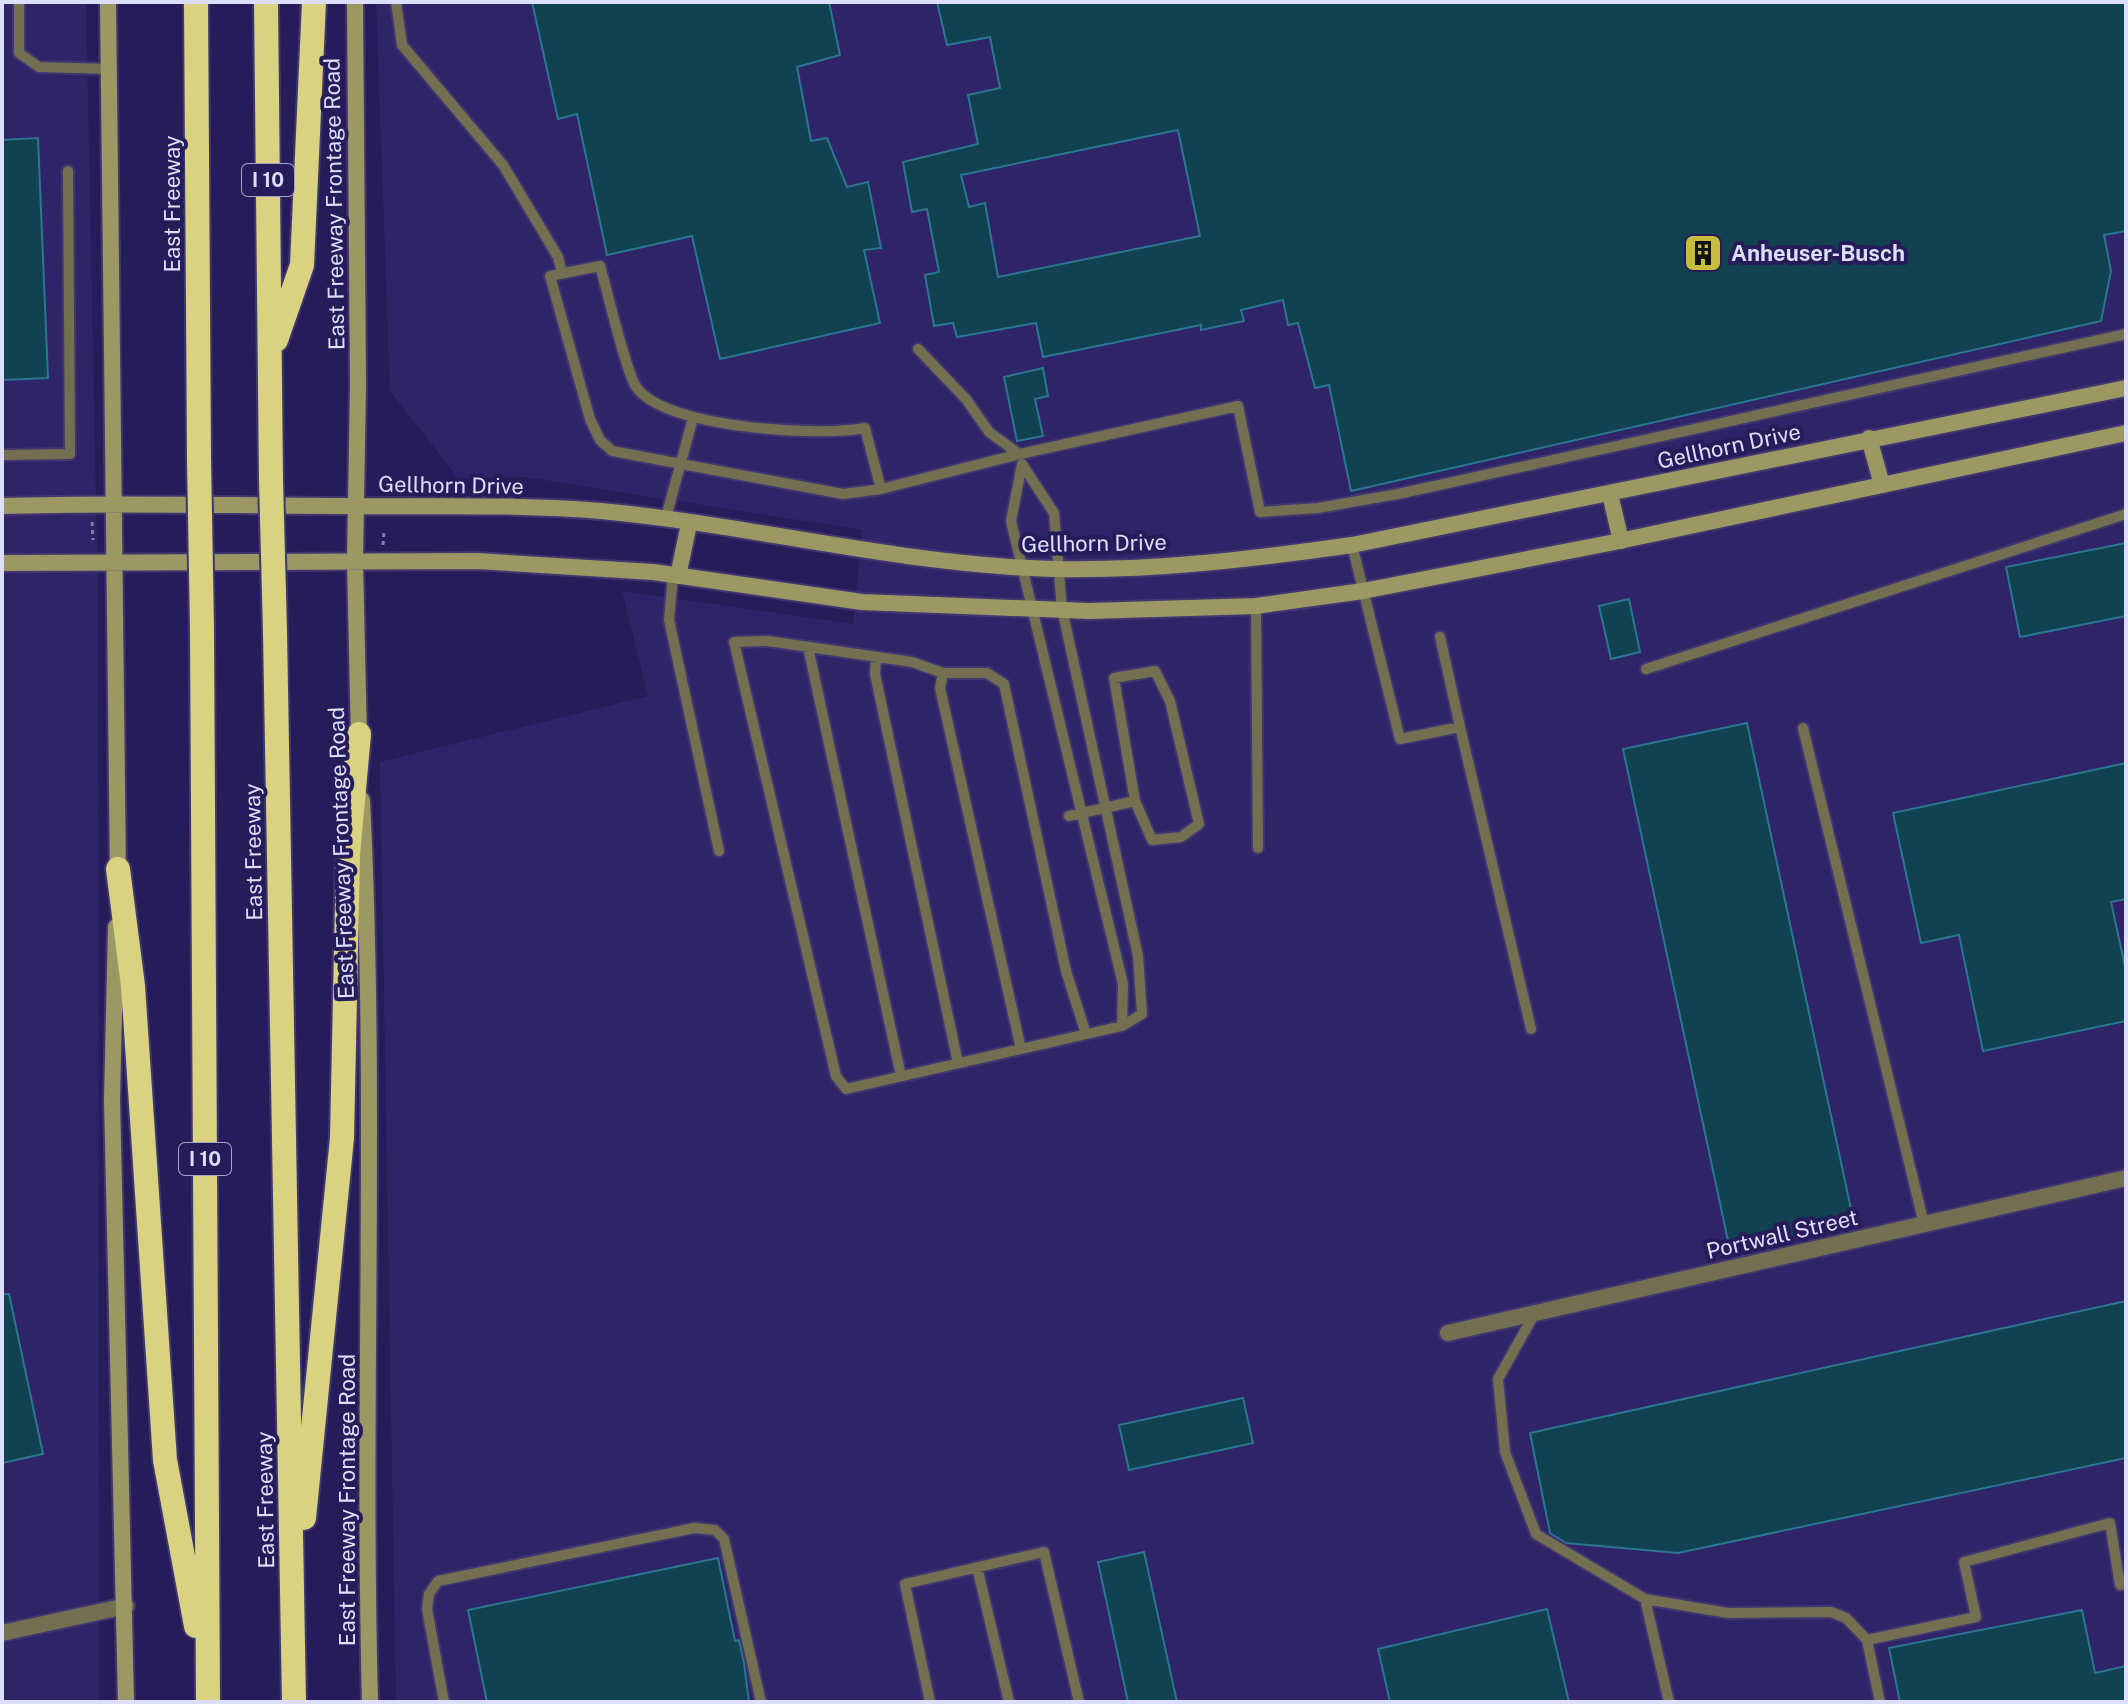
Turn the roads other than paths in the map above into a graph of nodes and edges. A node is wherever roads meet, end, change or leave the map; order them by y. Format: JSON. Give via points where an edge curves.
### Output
{"nodes":[{"id":1,"x":19,"y":2,"type":"edge"},
{"id":2,"x":108,"y":2,"type":"edge"},
{"id":3,"x":185,"y":2,"type":"edge"},
{"id":4,"x":196,"y":2,"type":"edge"},
{"id":5,"x":266,"y":2,"type":"edge"},
{"id":6,"x":314,"y":2,"type":"edge"},
{"id":7,"x":355,"y":2,"type":"edge"},
{"id":8,"x":396,"y":2,"type":"edge"},
{"id":9,"x":109,"y":69,"type":"junction"},
{"id":10,"x":68,"y":171,"type":"dead end"},
{"id":11,"x":198,"y":198,"type":"junction"},
{"id":12,"x":562,"y":273,"type":"junction"},
{"id":13,"x":2126,"y":334,"type":"edge"},
{"id":14,"x":918,"y":349,"type":"dead end"},
{"id":15,"x":270,"y":358,"type":"junction"},
{"id":16,"x":2126,"y":388,"type":"edge"},
{"id":17,"x":693,"y":418,"type":"junction"},
{"id":18,"x":2126,"y":433,"type":"edge"},
{"id":19,"x":1869,"y":438,"type":"junction"},
{"id":20,"x":2,"y":455,"type":"edge"},
{"id":21,"x":1021,"y":459,"type":"junction"},
{"id":22,"x":680,"y":466,"type":"junction"},
{"id":23,"x":1882,"y":485,"type":"junction"},
{"id":24,"x":881,"y":489,"type":"junction"},
{"id":25,"x":1610,"y":494,"type":"junction"},
{"id":26,"x":115,"y":502,"type":"junction"},
{"id":27,"x":2,"y":506,"type":"edge"},
{"id":28,"x":357,"y":506,"type":"junction"},
{"id":29,"x":2126,"y":514,"type":"edge"},
{"id":30,"x":665,"y":521,"type":"junction"},
{"id":31,"x":689,"y":524,"type":"junction"},
{"id":32,"x":1621,"y":541,"type":"junction"},
{"id":33,"x":1352,"y":545,"type":"junction"},
{"id":34,"x":355,"y":561,"type":"junction"},
{"id":35,"x":114,"y":562,"type":"junction"},
{"id":36,"x":2,"y":563,"type":"edge"},
{"id":37,"x":1023,"y":567,"type":"junction"},
{"id":38,"x":1056,"y":569,"type":"junction"},
{"id":39,"x":675,"y":575,"type":"junction"},
{"id":40,"x":1363,"y":591,"type":"junction"},
{"id":41,"x":1256,"y":606,"type":"junction"},
{"id":42,"x":1033,"y":609,"type":"junction"},
{"id":43,"x":1062,"y":609,"type":"junction"},
{"id":44,"x":1440,"y":637,"type":"dead end"},
{"id":45,"x":808,"y":647,"type":"junction"},
{"id":46,"x":876,"y":658,"type":"junction"},
{"id":47,"x":1646,"y":669,"type":"dead end"},
{"id":48,"x":943,"y":673,"type":"junction"},
{"id":49,"x":1460,"y":727,"type":"junction"},
{"id":50,"x":1803,"y":728,"type":"dead end"},
{"id":51,"x":359,"y":734,"type":"junction"},
{"id":52,"x":1135,"y":801,"type":"junction"},
{"id":53,"x":1106,"y":808,"type":"junction"},
{"id":54,"x":1075,"y":815,"type":"junction"},
{"id":55,"x":1258,"y":848,"type":"dead end"},
{"id":56,"x":719,"y":851,"type":"dead end"},
{"id":57,"x":118,"y":869,"type":"junction"},
{"id":58,"x":1122,"y":1026,"type":"junction"},
{"id":59,"x":1531,"y":1029,"type":"dead end"},
{"id":60,"x":1086,"y":1034,"type":"junction"},
{"id":61,"x":1021,"y":1049,"type":"junction"},
{"id":62,"x":958,"y":1063,"type":"junction"},
{"id":63,"x":901,"y":1076,"type":"junction"},
{"id":64,"x":2126,"y":1178,"type":"edge"},
{"id":65,"x":1924,"y":1224,"type":"junction"},
{"id":66,"x":1535,"y":1313,"type":"junction"},
{"id":67,"x":1448,"y":1333,"type":"dead end"},
{"id":68,"x":977,"y":1567,"type":"junction"},
{"id":69,"x":2126,"y":1584,"type":"edge"},
{"id":70,"x":1645,"y":1599,"type":"junction"},
{"id":71,"x":126,"y":1606,"type":"junction"},
{"id":72,"x":2,"y":1633,"type":"edge"},
{"id":73,"x":293,"y":1636,"type":"junction"},
{"id":74,"x":1867,"y":1640,"type":"junction"},
{"id":75,"x":208,"y":1695,"type":"edge"},
{"id":76,"x":126,"y":1702,"type":"edge"},
{"id":77,"x":294,"y":1702,"type":"edge"},
{"id":78,"x":370,"y":1702,"type":"edge"},
{"id":79,"x":444,"y":1702,"type":"edge"},
{"id":80,"x":761,"y":1702,"type":"edge"},
{"id":81,"x":930,"y":1702,"type":"edge"},
{"id":82,"x":1009,"y":1702,"type":"edge"},
{"id":83,"x":1079,"y":1702,"type":"edge"},
{"id":84,"x":1669,"y":1702,"type":"edge"},
{"id":85,"x":1880,"y":1702,"type":"edge"}],
"edges":[{"from":1,"to":9,"type":"lane","via":[[19,53],[39,67]]},
{"from":2,"to":9,"type":"main road"},
{"from":3,"to":11,"type":"highway"},
{"from":4,"to":11,"type":"highway","name":"East Freeway","number":"I 10"},
{"from":5,"to":15,"type":"highway","name":"East Freeway","number":"I 10"},
{"from":6,"to":15,"type":"highway","via":[[302,265]]},
{"from":7,"to":28,"type":"main road","name":"East Freeway Frontage Road"},
{"from":8,"to":12,"type":"lane","via":[[402,45],[503,165],[558,257]]},
{"from":9,"to":26,"type":"main road"},
{"from":10,"to":20,"type":"lane","via":[[70,454]]},
{"from":11,"to":75,"type":"highway","name":"East Freeway","number":"I 10","bridge":true},
{"from":12,"to":17,"type":"lane","via":[[600,266],[635,387],[673,414]]},
{"from":12,"to":22,"type":"lane","via":[[550,276],[600,440],[612,451]]},
{"from":13,"to":21,"type":"lane","via":[[1318,508],[1260,512],[1238,406]]},
{"from":14,"to":21,"type":"lane","via":[[989,432]]},
{"from":15,"to":73,"type":"highway","name":"East Freeway","number":"I 10","bridge":true},
{"from":16,"to":19,"type":"main road","name":"Gellhorn Drive"},
{"from":17,"to":22,"type":"lane"},
{"from":17,"to":24,"type":"lane","via":[[822,433],[865,428]]},
{"from":18,"to":23,"type":"main road"},
{"from":19,"to":23,"type":"main road"},
{"from":19,"to":25,"type":"main road","name":"Gellhorn Drive"},
{"from":21,"to":24,"type":"lane"},
{"from":21,"to":37,"type":"lane","via":[[1011,521]]},
{"from":21,"to":38,"type":"lane","via":[[1054,513],[1060,550]]},
{"from":22,"to":24,"type":"lane","via":[[843,494]]},
{"from":22,"to":30,"type":"lane"},
{"from":23,"to":32,"type":"main road"},
{"from":25,"to":32,"type":"main road"},
{"from":25,"to":33,"type":"main road","name":"Gellhorn Drive"},
{"from":26,"to":27,"type":"main road","name":"Gellhorn Drive"},
{"from":26,"to":28,"type":"main road","name":"Gellhorn Drive"},
{"from":26,"to":35,"type":"main road"},
{"from":28,"to":30,"type":"main road","name":"Gellhorn Drive","via":[[602,511]]},
{"from":28,"to":34,"type":"main road","name":"East Freeway Frontage Road"},
{"from":29,"to":47,"type":"lane"},
{"from":30,"to":31,"type":"main road","name":"Gellhorn Drive"},
{"from":31,"to":37,"type":"main road","name":"Gellhorn Drive"},
{"from":31,"to":39,"type":"main road"},
{"from":32,"to":40,"type":"main road"},
{"from":33,"to":38,"type":"main road","name":"Gellhorn Drive","via":[[1235,562]]},
{"from":33,"to":40,"type":"lane"},
{"from":34,"to":35,"type":"main road"},
{"from":34,"to":39,"type":"main road","via":[[477,561]]},
{"from":34,"to":51,"type":"main road","name":"East Freeway Frontage Road"},
{"from":35,"to":36,"type":"main road"},
{"from":35,"to":57,"type":"main road"},
{"from":37,"to":38,"type":"main road","name":"Gellhorn Drive"},
{"from":37,"to":42,"type":"lane"},
{"from":38,"to":43,"type":"lane"},
{"from":39,"to":42,"type":"main road","via":[[862,602]]},
{"from":39,"to":56,"type":"lane","via":[[669,620]]},
{"from":40,"to":41,"type":"main road"},
{"from":40,"to":49,"type":"lane","via":[[1400,739]]},
{"from":41,"to":43,"type":"main road"},
{"from":41,"to":55,"type":"lane"},
{"from":42,"to":43,"type":"main road"},
{"from":42,"to":54,"type":"lane"},
{"from":43,"to":53,"type":"lane"},
{"from":44,"to":49,"type":"lane"},
{"from":45,"to":46,"type":"lane"},
{"from":45,"to":63,"type":"lane"},
{"from":45,"to":63,"type":"lane","via":[[734,642],[836,1076],[846,1089]]},
{"from":46,"to":48,"type":"lane"},
{"from":46,"to":62,"type":"lane","via":[[875,674]]},
{"from":48,"to":60,"type":"lane","via":[[987,673],[1004,684],[1066,971]]},
{"from":48,"to":61,"type":"lane","via":[[940,688]]},
{"from":49,"to":59,"type":"lane"},
{"from":50,"to":65,"type":"lane"},
{"from":51,"to":73,"type":"highway","via":[[348,855],[342,1138]]},
{"from":51,"to":78,"type":"main road","name":"East Freeway Frontage Road","via":[[370,1120],[365,1512]]},
{"from":52,"to":52,"type":"lane","via":[[1114,678],[1155,671],[1170,701],[1199,824],[1181,837],[1152,840]]},
{"from":52,"to":53,"type":"lane"},
{"from":53,"to":54,"type":"lane"},
{"from":53,"to":58,"type":"lane","via":[[1138,956],[1142,1014]]},
{"from":54,"to":58,"type":"lane","via":[[1123,984]]},
{"from":57,"to":71,"type":"main road","via":[[112,1100]]},
{"from":57,"to":75,"type":"highway","via":[[133,986],[165,1460]]},
{"from":58,"to":60,"type":"lane"},
{"from":60,"to":61,"type":"lane"},
{"from":61,"to":62,"type":"lane"},
{"from":62,"to":63,"type":"lane"},
{"from":64,"to":65,"type":"street","name":"Portwall Street"},
{"from":65,"to":66,"type":"street","name":"Portwall Street"},
{"from":66,"to":67,"type":"street","name":"Portwall Street"},
{"from":66,"to":70,"type":"lane","via":[[1498,1379],[1505,1452],[1536,1534]]},
{"from":68,"to":81,"type":"lane","via":[[905,1584]]},
{"from":68,"to":82,"type":"lane"},
{"from":68,"to":83,"type":"lane","via":[[1044,1552]]},
{"from":69,"to":74,"type":"lane","via":[[2120,1585],[2110,1523],[1964,1562],[1976,1617]]},
{"from":70,"to":74,"type":"lane","via":[[1728,1613],[1831,1612],[1846,1618]]},
{"from":70,"to":84,"type":"lane"},
{"from":71,"to":72,"type":"street"},
{"from":71,"to":76,"type":"main road"},
{"from":73,"to":77,"type":"highway","name":"East Freeway","number":"I 10"},
{"from":74,"to":85,"type":"lane"},
{"from":79,"to":80,"type":"lane","via":[[427,1609],[438,1581],[694,1528],[715,1530],[724,1539]]}]}
